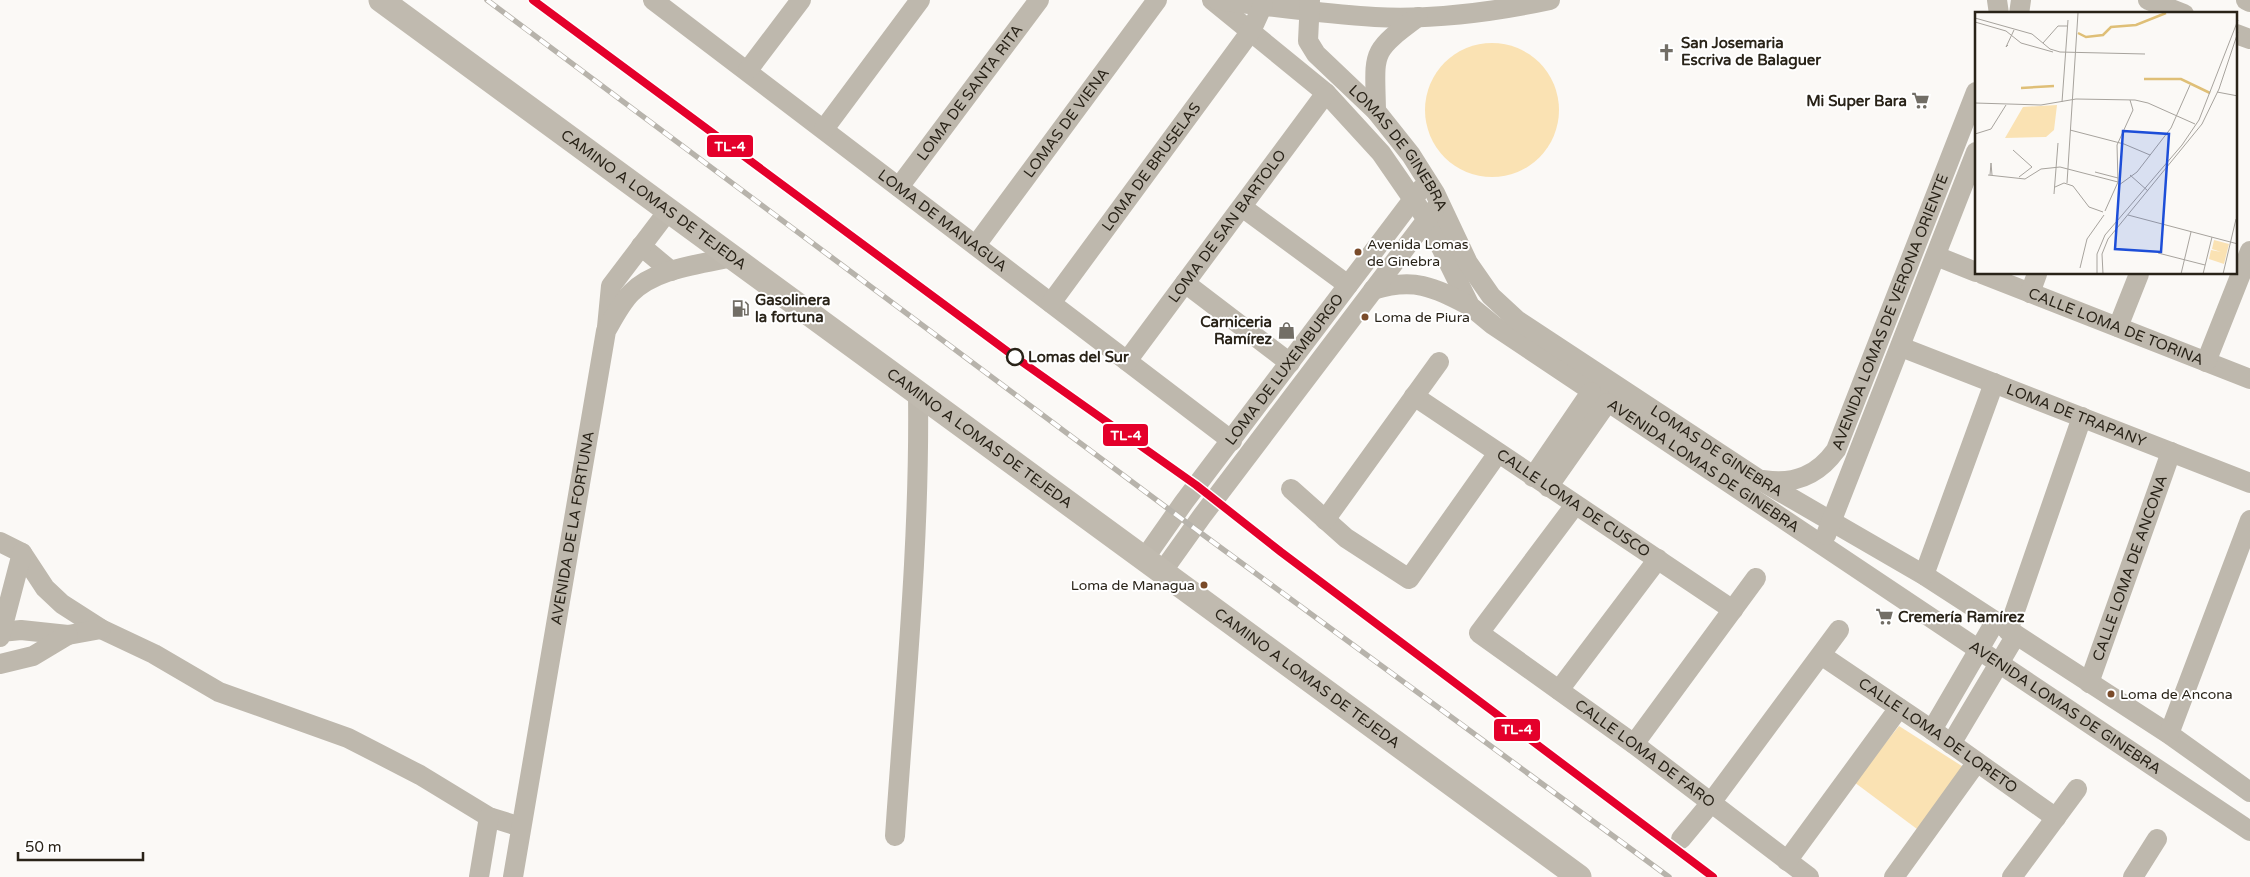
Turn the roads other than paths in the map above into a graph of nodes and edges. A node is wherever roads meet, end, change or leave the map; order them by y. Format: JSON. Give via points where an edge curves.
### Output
{"nodes":[{"id":1,"x":381,"y":0,"type":"edge"},
{"id":2,"x":653,"y":0,"type":"edge"},
{"id":3,"x":801,"y":0,"type":"edge"},
{"id":4,"x":920,"y":0,"type":"edge"},
{"id":5,"x":1039,"y":0,"type":"edge"},
{"id":6,"x":1156,"y":0,"type":"edge"},
{"id":7,"x":1214,"y":0,"type":"edge"},
{"id":8,"x":1550,"y":0,"type":"edge"},
{"id":9,"x":2146,"y":0,"type":"edge"},
{"id":10,"x":2246,"y":0,"type":"edge"},
{"id":11,"x":2250,"y":2,"type":"edge"},
{"id":12,"x":1263,"y":5,"type":"junction"},
{"id":13,"x":1310,"y":5,"type":"edge"},
{"id":14,"x":676,"y":6,"type":"edge"},
{"id":15,"x":2140,"y":12,"type":"edge"},
{"id":16,"x":2179,"y":12,"type":"edge"},
{"id":17,"x":1418,"y":17,"type":"junction"},
{"id":18,"x":1251,"y":31,"type":"junction"},
{"id":19,"x":2238,"y":35,"type":"edge"},
{"id":20,"x":2250,"y":39,"type":"edge"},
{"id":21,"x":748,"y":70,"type":"junction"},
{"id":22,"x":1326,"y":93,"type":"junction"},
{"id":23,"x":1975,"y":95,"type":"edge"},
{"id":24,"x":1376,"y":111,"type":"junction"},
{"id":25,"x":824,"y":129,"type":"junction"},
{"id":26,"x":1975,"y":155,"type":"edge"},
{"id":27,"x":1427,"y":180,"type":"junction"},
{"id":28,"x":900,"y":187,"type":"junction"},
{"id":29,"x":1414,"y":199,"type":"junction"},
{"id":30,"x":1439,"y":202,"type":"junction"},
{"id":31,"x":1242,"y":207,"type":"junction"},
{"id":32,"x":668,"y":211,"type":"junction"},
{"id":33,"x":1428,"y":221,"type":"junction"},
{"id":34,"x":976,"y":245,"type":"junction"},
{"id":35,"x":641,"y":246,"type":"junction"},
{"id":36,"x":2250,"y":251,"type":"edge"},
{"id":37,"x":1936,"y":256,"type":"junction"},
{"id":38,"x":732,"y":257,"type":"junction"},
{"id":39,"x":671,"y":271,"type":"junction"},
{"id":40,"x":1975,"y":272,"type":"edge"},
{"id":41,"x":1985,"y":275,"type":"edge"},
{"id":42,"x":2037,"y":275,"type":"edge"},
{"id":43,"x":2139,"y":275,"type":"edge"},
{"id":44,"x":1185,"y":283,"type":"junction"},
{"id":45,"x":1348,"y":285,"type":"junction"},
{"id":46,"x":1373,"y":290,"type":"junction"},
{"id":47,"x":2030,"y":293,"type":"junction"},
{"id":48,"x":1051,"y":303,"type":"junction"},
{"id":49,"x":1470,"y":306,"type":"junction"},
{"id":50,"x":2118,"y":327,"type":"junction"},
{"id":51,"x":606,"y":332,"type":"junction"},
{"id":52,"x":1900,"y":347,"type":"junction"},
{"id":53,"x":1127,"y":361,"type":"junction"},
{"id":54,"x":1439,"y":362,"type":"dead end"},
{"id":55,"x":2206,"y":362,"type":"junction"},
{"id":56,"x":1290,"y":363,"type":"junction"},
{"id":57,"x":2250,"y":379,"type":"edge"},
{"id":58,"x":1994,"y":383,"type":"junction"},
{"id":59,"x":918,"y":394,"type":"junction"},
{"id":60,"x":1414,"y":396,"type":"junction"},
{"id":61,"x":1599,"y":398,"type":"junction"},
{"id":62,"x":2082,"y":418,"type":"junction"},
{"id":63,"x":1247,"y":420,"type":"junction"},
{"id":64,"x":1265,"y":435,"type":"junction"},
{"id":65,"x":1232,"y":441,"type":"junction"},
{"id":66,"x":2171,"y":452,"type":"junction"},
{"id":67,"x":1498,"y":453,"type":"junction"},
{"id":68,"x":1760,"y":480,"type":"junction"},
{"id":69,"x":1541,"y":482,"type":"junction"},
{"id":70,"x":2250,"y":482,"type":"edge"},
{"id":71,"x":1291,"y":489,"type":"dead end"},
{"id":72,"x":1575,"y":504,"type":"junction"},
{"id":73,"x":1325,"y":520,"type":"junction"},
{"id":74,"x":2250,"y":520,"type":"edge"},
{"id":75,"x":1833,"y":524,"type":"junction"},
{"id":76,"x":0,"y":542,"type":"edge"},
{"id":77,"x":1822,"y":544,"type":"junction"},
{"id":78,"x":22,"y":553,"type":"junction"},
{"id":79,"x":1658,"y":560,"type":"junction"},
{"id":80,"x":1153,"y":565,"type":"junction"},
{"id":81,"x":1924,"y":575,"type":"junction"},
{"id":82,"x":1756,"y":578,"type":"dead end"},
{"id":83,"x":1732,"y":610,"type":"junction"},
{"id":84,"x":101,"y":629,"type":"junction"},
{"id":85,"x":2007,"y":629,"type":"junction"},
{"id":86,"x":1839,"y":630,"type":"dead end"},
{"id":87,"x":1,"y":634,"type":"edge"},
{"id":88,"x":68,"y":635,"type":"junction"},
{"id":89,"x":1979,"y":651,"type":"junction"},
{"id":90,"x":1821,"y":655,"type":"junction"},
{"id":91,"x":0,"y":664,"type":"edge"},
{"id":92,"x":1999,"y":664,"type":"junction"},
{"id":93,"x":2089,"y":683,"type":"junction"},
{"id":94,"x":1559,"y":690,"type":"junction"},
{"id":95,"x":1899,"y":708,"type":"junction"},
{"id":96,"x":1932,"y":730,"type":"junction"},
{"id":97,"x":2169,"y":734,"type":"junction"},
{"id":98,"x":1634,"y":744,"type":"junction"},
{"id":99,"x":1951,"y":744,"type":"junction"},
{"id":100,"x":1977,"y":762,"type":"junction"},
{"id":101,"x":2077,"y":789,"type":"dead end"},
{"id":102,"x":2250,"y":792,"type":"edge"},
{"id":103,"x":1710,"y":804,"type":"junction"},
{"id":104,"x":488,"y":817,"type":"junction"},
{"id":105,"x":2056,"y":818,"type":"junction"},
{"id":106,"x":521,"y":827,"type":"junction"},
{"id":107,"x":2250,"y":831,"type":"edge"},
{"id":108,"x":896,"y":836,"type":"dead end"},
{"id":109,"x":1680,"y":839,"type":"dead end"},
{"id":110,"x":2157,"y":839,"type":"dead end"},
{"id":111,"x":1787,"y":861,"type":"junction"},
{"id":112,"x":2140,"y":875,"type":"edge"},
{"id":113,"x":478,"y":877,"type":"edge"},
{"id":114,"x":513,"y":877,"type":"edge"},
{"id":115,"x":1579,"y":877,"type":"edge"},
{"id":116,"x":1809,"y":877,"type":"edge"},
{"id":117,"x":1894,"y":877,"type":"edge"},
{"id":118,"x":2012,"y":877,"type":"edge"}],
"edges":[{"from":1,"to":32,"type":"main road","name":"CAMINO A LOMAS DE TEJEDA"},
{"from":2,"to":14,"type":"street","name":"LOMA DE MANAGUA"},
{"from":3,"to":21,"type":"street"},
{"from":4,"to":25,"type":"street"},
{"from":5,"to":28,"type":"street","name":"LOMA DE SANTA RITA"},
{"from":6,"to":34,"type":"street","name":"LOMAS DE VIENA"},
{"from":7,"to":12,"type":"street"},
{"from":7,"to":18,"type":"street","name":"AVENIDA LOMAS DE GINEBRA"},
{"from":8,"to":17,"type":"street","via":[[1474,13]]},
{"from":9,"to":15,"type":"street"},
{"from":9,"to":16,"type":"street"},
{"from":10,"to":11,"type":"street"},
{"from":12,"to":13,"type":"street"},
{"from":12,"to":18,"type":"street","name":"LOMA DE BRUSELAS"},
{"from":13,"to":17,"type":"street","via":[[1376,17]]},
{"from":13,"to":24,"type":"street","name":"LOMAS DE GINEBRA","via":[[1308,41],[1316,54]]},
{"from":14,"to":21,"type":"street","name":"LOMA DE MANAGUA"},
{"from":17,"to":24,"type":"street","via":[[1387,40],[1378,52],[1375,66]]},
{"from":18,"to":22,"type":"street","name":"AVENIDA LOMAS DE GINEBRA"},
{"from":18,"to":48,"type":"street","name":"LOMA DE BRUSELAS"},
{"from":19,"to":20,"type":"street"},
{"from":21,"to":25,"type":"street","name":"LOMA DE MANAGUA"},
{"from":22,"to":29,"type":"street","name":"AVENIDA LOMAS DE GINEBRA","via":[[1380,153]]},
{"from":22,"to":31,"type":"street","name":"LOMA DE SAN BARTOLO"},
{"from":23,"to":68,"type":"street","name":"AVENIDA LOMAS DE VERONA ORIENTE","via":[[1836,450],[1821,467],[1798,480]]},
{"from":24,"to":27,"type":"street","name":"LOMAS DE GINEBRA"},
{"from":25,"to":28,"type":"street","name":"LOMA DE MANAGUA"},
{"from":26,"to":37,"type":"street","name":"AVENIDA LOMAS DE VERONA ORIENTE"},
{"from":27,"to":29,"type":"street","name":"LOMA DE LUXEMBURGO"},
{"from":27,"to":30,"type":"street","name":"LOMAS DE GINEBRA"},
{"from":28,"to":34,"type":"street","name":"LOMA DE MANAGUA"},
{"from":29,"to":33,"type":"street","name":"AVENIDA LOMAS DE GINEBRA"},
{"from":29,"to":45,"type":"street","name":"LOMA DE LUXEMBURGO"},
{"from":30,"to":33,"type":"street","name":"LOMA DE LUXEMBURGO"},
{"from":30,"to":68,"type":"street","name":"LOMAS DE GINEBRA","via":[[1468,262],[1490,296],[1517,320]]},
{"from":31,"to":44,"type":"street","name":"LOMA DE SAN BARTOLO"},
{"from":31,"to":45,"type":"street"},
{"from":32,"to":35,"type":"street"},
{"from":32,"to":38,"type":"main road","name":"CAMINO A LOMAS DE TEJEDA"},
{"from":33,"to":46,"type":"street","name":"LOMA DE LUXEMBURGO"},
{"from":33,"to":49,"type":"street","name":"AVENIDA LOMAS DE GINEBRA"},
{"from":34,"to":48,"type":"street","name":"LOMA DE MANAGUA"},
{"from":35,"to":39,"type":"street"},
{"from":35,"to":51,"type":"street","via":[[610,286]]},
{"from":36,"to":55,"type":"street"},
{"from":37,"to":40,"type":"street"},
{"from":37,"to":52,"type":"street","name":"AVENIDA LOMAS DE VERONA ORIENTE"},
{"from":38,"to":39,"type":"street","name":"AVENIDA DE LA FORTUNA"},
{"from":38,"to":59,"type":"main road","name":"CAMINO A LOMAS DE TEJEDA"},
{"from":39,"to":51,"type":"street","name":"AVENIDA DE LA FORTUNA","via":[[649,280],[632,292]]},
{"from":41,"to":47,"type":"street","name":"CALLE LOMA DE TORINA"},
{"from":42,"to":47,"type":"street"},
{"from":43,"to":50,"type":"street"},
{"from":44,"to":53,"type":"street","name":"LOMA DE SAN BARTOLO"},
{"from":44,"to":56,"type":"street"},
{"from":45,"to":56,"type":"street","name":"LOMA DE LUXEMBURGO"},
{"from":46,"to":49,"type":"street","via":[[1392,284],[1419,284],[1444,292]]},
{"from":46,"to":64,"type":"street","name":"LOMA DE LUXEMBURGO"},
{"from":47,"to":50,"type":"street","name":"CALLE LOMA DE TORINA"},
{"from":48,"to":53,"type":"street","name":"LOMA DE MANAGUA"},
{"from":49,"to":61,"type":"street","name":"AVENIDA LOMAS DE GINEBRA"},
{"from":50,"to":55,"type":"street","name":"CALLE LOMA DE TORINA"},
{"from":51,"to":106,"type":"street","name":"AVENIDA DE LA FORTUNA"},
{"from":52,"to":58,"type":"street","name":"LOMA DE TRAPANY"},
{"from":52,"to":75,"type":"street","name":"AVENIDA LOMAS DE VERONA ORIENTE"},
{"from":53,"to":65,"type":"street","name":"LOMA DE MANAGUA"},
{"from":54,"to":60,"type":"street"},
{"from":55,"to":57,"type":"street","name":"CALLE LOMA DE TORINA"},
{"from":56,"to":63,"type":"street","name":"LOMA DE LUXEMBURGO"},
{"from":58,"to":62,"type":"street","name":"LOMA DE TRAPANY"},
{"from":58,"to":81,"type":"street"},
{"from":59,"to":80,"type":"main road","name":"CAMINO A LOMAS DE TEJEDA"},
{"from":59,"to":108,"type":"street","via":[[914,564]]},
{"from":60,"to":67,"type":"street","name":"CALLE LOMA DE CUSCO"},
{"from":60,"to":73,"type":"street"},
{"from":61,"to":69,"type":"street"},
{"from":61,"to":77,"type":"street","name":"AVENIDA LOMAS DE GINEBRA"},
{"from":62,"to":66,"type":"street","name":"LOMA DE TRAPANY"},
{"from":62,"to":85,"type":"street"},
{"from":63,"to":64,"type":"street"},
{"from":63,"to":65,"type":"street","name":"LOMA DE LUXEMBURGO"},
{"from":64,"to":80,"type":"street","name":"LOMA DE LUXEMBURGO"},
{"from":65,"to":80,"type":"street","name":"LOMA DE LUXEMBURGO","via":[[1184,502]]},
{"from":66,"to":70,"type":"street","name":"LOMA DE TRAPANY"},
{"from":66,"to":93,"type":"street","name":"CALLE LOMA DE ANCONA"},
{"from":67,"to":69,"type":"street","name":"CALLE LOMA DE CUSCO"},
{"from":67,"to":73,"type":"street","via":[[1409,579],[1346,538]]},
{"from":68,"to":75,"type":"street","name":"LOMAS DE GINEBRA"},
{"from":69,"to":72,"type":"street","name":"CALLE LOMA DE CUSCO"},
{"from":71,"to":73,"type":"street"},
{"from":72,"to":79,"type":"street","name":"CALLE LOMA DE CUSCO"},
{"from":72,"to":94,"type":"street","name":"CALLE LOMA DE FARO","via":[[1479,634]]},
{"from":74,"to":97,"type":"street"},
{"from":75,"to":77,"type":"street","name":"AVENIDA LOMAS DE VERONA ORIENTE"},
{"from":75,"to":81,"type":"street","name":"LOMAS DE GINEBRA"},
{"from":76,"to":78,"type":"street"},
{"from":77,"to":89,"type":"street","name":"AVENIDA LOMAS DE GINEBRA"},
{"from":78,"to":84,"type":"street","via":[[62,604]]},
{"from":78,"to":87,"type":"street"},
{"from":79,"to":83,"type":"street","name":"CALLE LOMA DE CUSCO"},
{"from":79,"to":94,"type":"street"},
{"from":80,"to":115,"type":"main road","name":"CAMINO A LOMAS DE TEJEDA"},
{"from":81,"to":85,"type":"street","name":"LOMAS DE GINEBRA"},
{"from":82,"to":83,"type":"street"},
{"from":83,"to":98,"type":"street"},
{"from":84,"to":88,"type":"street"},
{"from":84,"to":104,"type":"street","via":[[154,654],[220,692],[348,738],[420,775]]},
{"from":85,"to":89,"type":"street"},
{"from":85,"to":92,"type":"street"},
{"from":85,"to":93,"type":"street","name":"LOMAS DE GINEBRA"},
{"from":86,"to":90,"type":"street"},
{"from":87,"to":88,"type":"street","via":[[21,630]]},
{"from":88,"to":91,"type":"street","via":[[33,656]]},
{"from":89,"to":92,"type":"street","name":"AVENIDA LOMAS DE GINEBRA"},
{"from":89,"to":96,"type":"street"},
{"from":90,"to":95,"type":"street","name":"CALLE LOMA DE LORETO"},
{"from":90,"to":103,"type":"street"},
{"from":92,"to":99,"type":"street"},
{"from":92,"to":107,"type":"street","name":"AVENIDA LOMAS DE GINEBRA"},
{"from":93,"to":97,"type":"street","name":"LOMAS DE GINEBRA"},
{"from":94,"to":98,"type":"street","name":"CALLE LOMA DE FARO"},
{"from":95,"to":96,"type":"street","name":"CALLE LOMA DE LORETO"},
{"from":95,"to":111,"type":"street"},
{"from":96,"to":99,"type":"street","name":"CALLE LOMA DE LORETO"},
{"from":97,"to":102,"type":"street","name":"LOMAS DE GINEBRA"},
{"from":98,"to":103,"type":"street","name":"CALLE LOMA DE FARO"},
{"from":99,"to":100,"type":"street","name":"CALLE LOMA DE LORETO"},
{"from":100,"to":105,"type":"street","name":"CALLE LOMA DE LORETO"},
{"from":100,"to":117,"type":"street"},
{"from":101,"to":105,"type":"street"},
{"from":103,"to":109,"type":"street"},
{"from":103,"to":111,"type":"street","name":"CALLE LOMA DE FARO"},
{"from":104,"to":106,"type":"street"},
{"from":104,"to":113,"type":"street"},
{"from":105,"to":118,"type":"street"},
{"from":106,"to":114,"type":"street","name":"AVENIDA DE LA FORTUNA"},
{"from":110,"to":112,"type":"street"},
{"from":111,"to":116,"type":"street","name":"CALLE LOMA DE FARO"}]}
